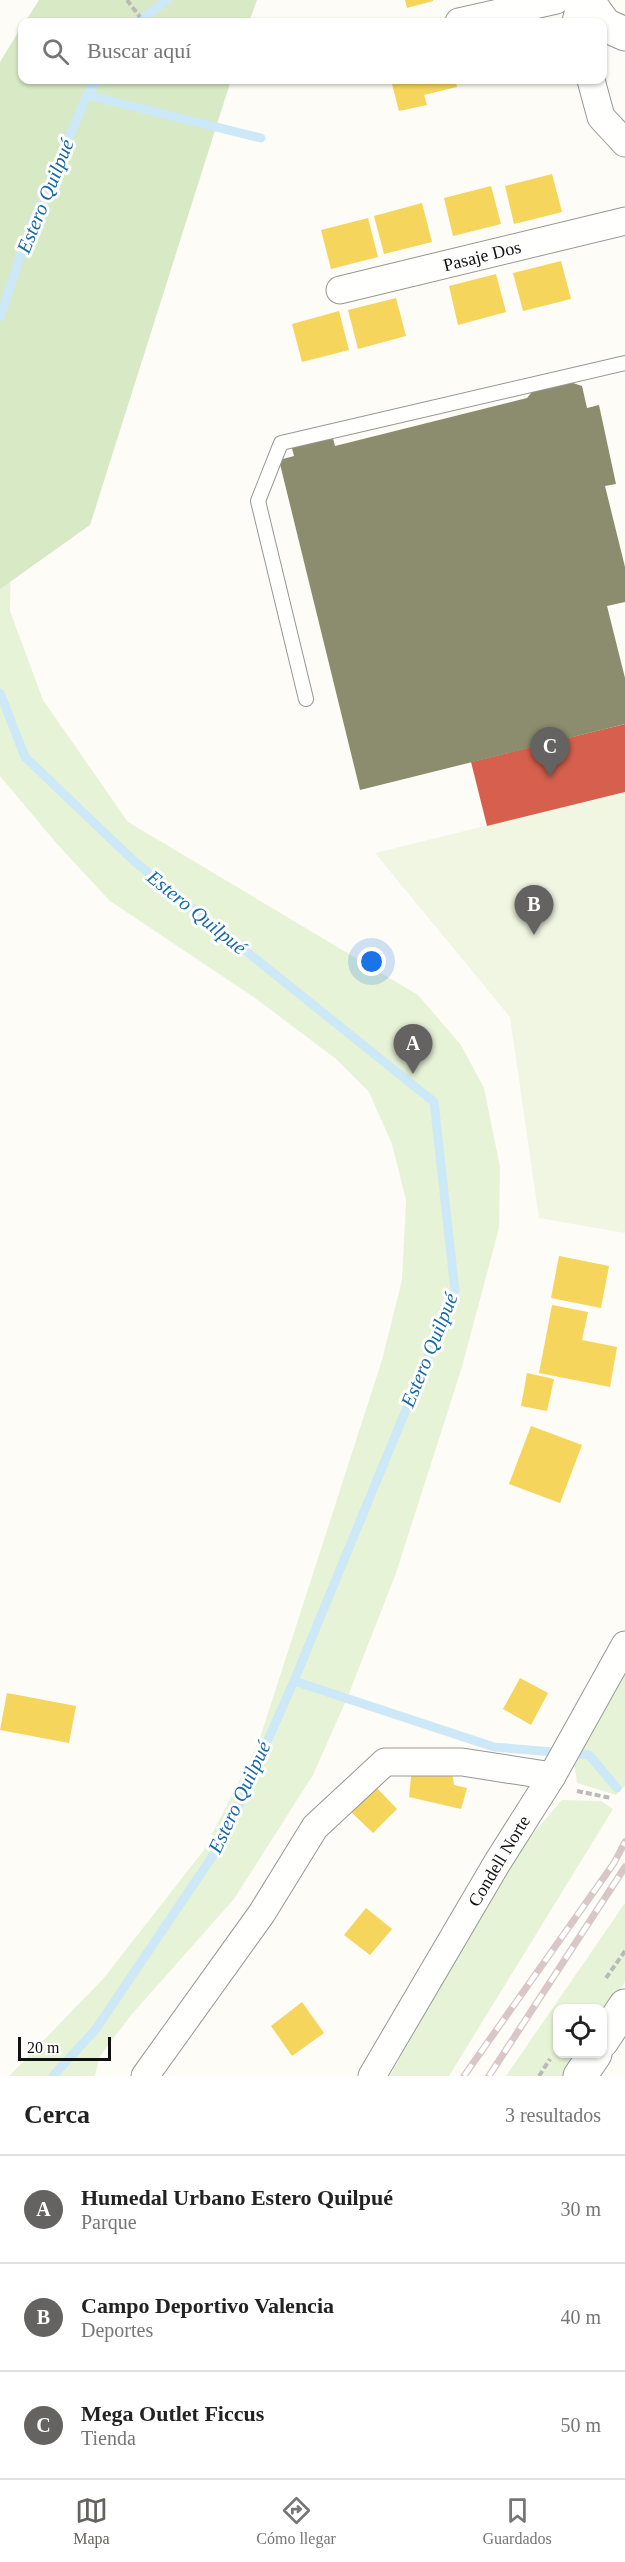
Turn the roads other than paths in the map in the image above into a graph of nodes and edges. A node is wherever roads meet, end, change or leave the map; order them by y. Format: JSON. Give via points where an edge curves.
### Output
{"nodes":[{"id":1,"x":556,"y":0,"type":"edge"},
{"id":2,"x":581,"y":0,"type":"edge"},
{"id":3,"x":587,"y":0,"type":"edge"},
{"id":4,"x":477,"y":18,"type":"edge"},
{"id":5,"x":577,"y":18,"type":"edge"},
{"id":6,"x":600,"y":18,"type":"edge"},
{"id":7,"x":607,"y":26,"type":"edge"},
{"id":8,"x":625,"y":34,"type":"edge"},
{"id":9,"x":592,"y":84,"type":"edge"},
{"id":10,"x":625,"y":143,"type":"edge"},
{"id":11,"x":625,"y":221,"type":"edge"},
{"id":12,"x":340,"y":290,"type":"dead end"},
{"id":13,"x":625,"y":363,"type":"edge"},
{"id":14,"x":306,"y":699,"type":"dead end"},
{"id":15,"x":625,"y":1645,"type":"edge"},
{"id":16,"x":552,"y":1776,"type":"junction"},
{"id":17,"x":625,"y":2006,"type":"edge"},
{"id":18,"x":607,"y":2035,"type":"edge"},
{"id":19,"x":592,"y":2058,"type":"edge"},
{"id":20,"x":145,"y":2076,"type":"edge"},
{"id":21,"x":372,"y":2076,"type":"edge"},
{"id":22,"x":580,"y":2076,"type":"edge"}],
"edges":[{"from":1,"to":4,"type":"street"},
{"from":2,"to":5,"type":"street"},
{"from":3,"to":6,"type":"street"},
{"from":7,"to":8,"type":"street"},
{"from":9,"to":10,"type":"street","via":[[601,117]]},
{"from":11,"to":12,"type":"street","name":"Pasaje Dos"},
{"from":13,"to":14,"type":"lane","via":[[280,443],[258,501]]},
{"from":15,"to":16,"type":"street","name":"Condell Norte"},
{"from":16,"to":20,"type":"street","via":[[462,1762],[385,1761],[315,1827],[262,1914]]},
{"from":16,"to":21,"type":"street","name":"Condell Norte"},
{"from":17,"to":18,"type":"street"},
{"from":19,"to":22,"type":"street"}]}
